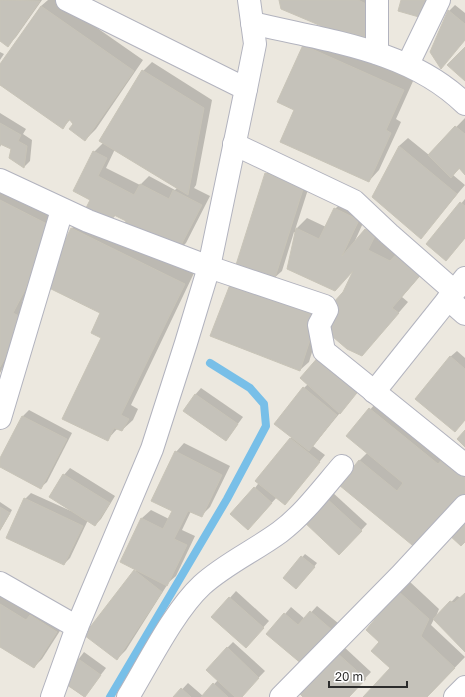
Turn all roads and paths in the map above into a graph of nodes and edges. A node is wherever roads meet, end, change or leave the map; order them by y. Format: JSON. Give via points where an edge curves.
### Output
{"nodes":[{"id":1,"x":67,"y":0,"type":"edge"},
{"id":2,"x":249,"y":0,"type":"edge"},
{"id":3,"x":377,"y":0,"type":"edge"},
{"id":4,"x":439,"y":0,"type":"edge"},
{"id":5,"x":252,"y":23,"type":"junction"},
{"id":6,"x":377,"y":53,"type":"junction"},
{"id":7,"x":408,"y":64,"type":"junction"},
{"id":8,"x":246,"y":88,"type":"junction"},
{"id":9,"x":465,"y":104,"type":"edge"},
{"id":10,"x":234,"y":144,"type":"junction"},
{"id":11,"x":0,"y":180,"type":"edge"},
{"id":12,"x":62,"y":210,"type":"junction"},
{"id":13,"x":209,"y":267,"type":"junction"},
{"id":14,"x":456,"y":289,"type":"edge"},
{"id":15,"x":465,"y":314,"type":"edge"},
{"id":16,"x":374,"y":392,"type":"junction"},
{"id":17,"x":0,"y":418,"type":"edge"},
{"id":18,"x":465,"y":465,"type":"edge"},
{"id":19,"x":342,"y":466,"type":"dead end"},
{"id":20,"x":465,"y":506,"type":"edge"},
{"id":21,"x":0,"y":583,"type":"edge"},
{"id":22,"x":76,"y":627,"type":"junction"},
{"id":23,"x":465,"y":687,"type":"edge"},
{"id":24,"x":52,"y":697,"type":"edge"},
{"id":25,"x":128,"y":697,"type":"edge"},
{"id":26,"x":281,"y":697,"type":"edge"},
{"id":27,"x":455,"y":697,"type":"edge"}],
"edges":[{"from":1,"to":8,"type":"street"},
{"from":2,"to":5,"type":"street"},
{"from":3,"to":6,"type":"street"},
{"from":4,"to":7,"type":"street"},
{"from":5,"to":6,"type":"street"},
{"from":5,"to":8,"type":"street","via":[[255,44]]},
{"from":6,"to":7,"type":"street"},
{"from":7,"to":9,"type":"street","via":[[442,84]]},
{"from":8,"to":10,"type":"street"},
{"from":10,"to":13,"type":"street"},
{"from":10,"to":14,"type":"street","via":[[354,201],[389,234]]},
{"from":11,"to":12,"type":"street"},
{"from":12,"to":13,"type":"street"},
{"from":12,"to":17,"type":"street"},
{"from":13,"to":16,"type":"street","via":[[325,306],[327,310],[319,325],[324,351]]},
{"from":13,"to":22,"type":"street","via":[[152,449]]},
{"from":14,"to":15,"type":"street"},
{"from":14,"to":16,"type":"street"},
{"from":16,"to":18,"type":"street"},
{"from":19,"to":25,"type":"street","via":[[282,531],[220,570],[188,600]]},
{"from":20,"to":26,"type":"street"},
{"from":21,"to":22,"type":"street"},
{"from":22,"to":24,"type":"street"},
{"from":23,"to":27,"type":"street"}]}
